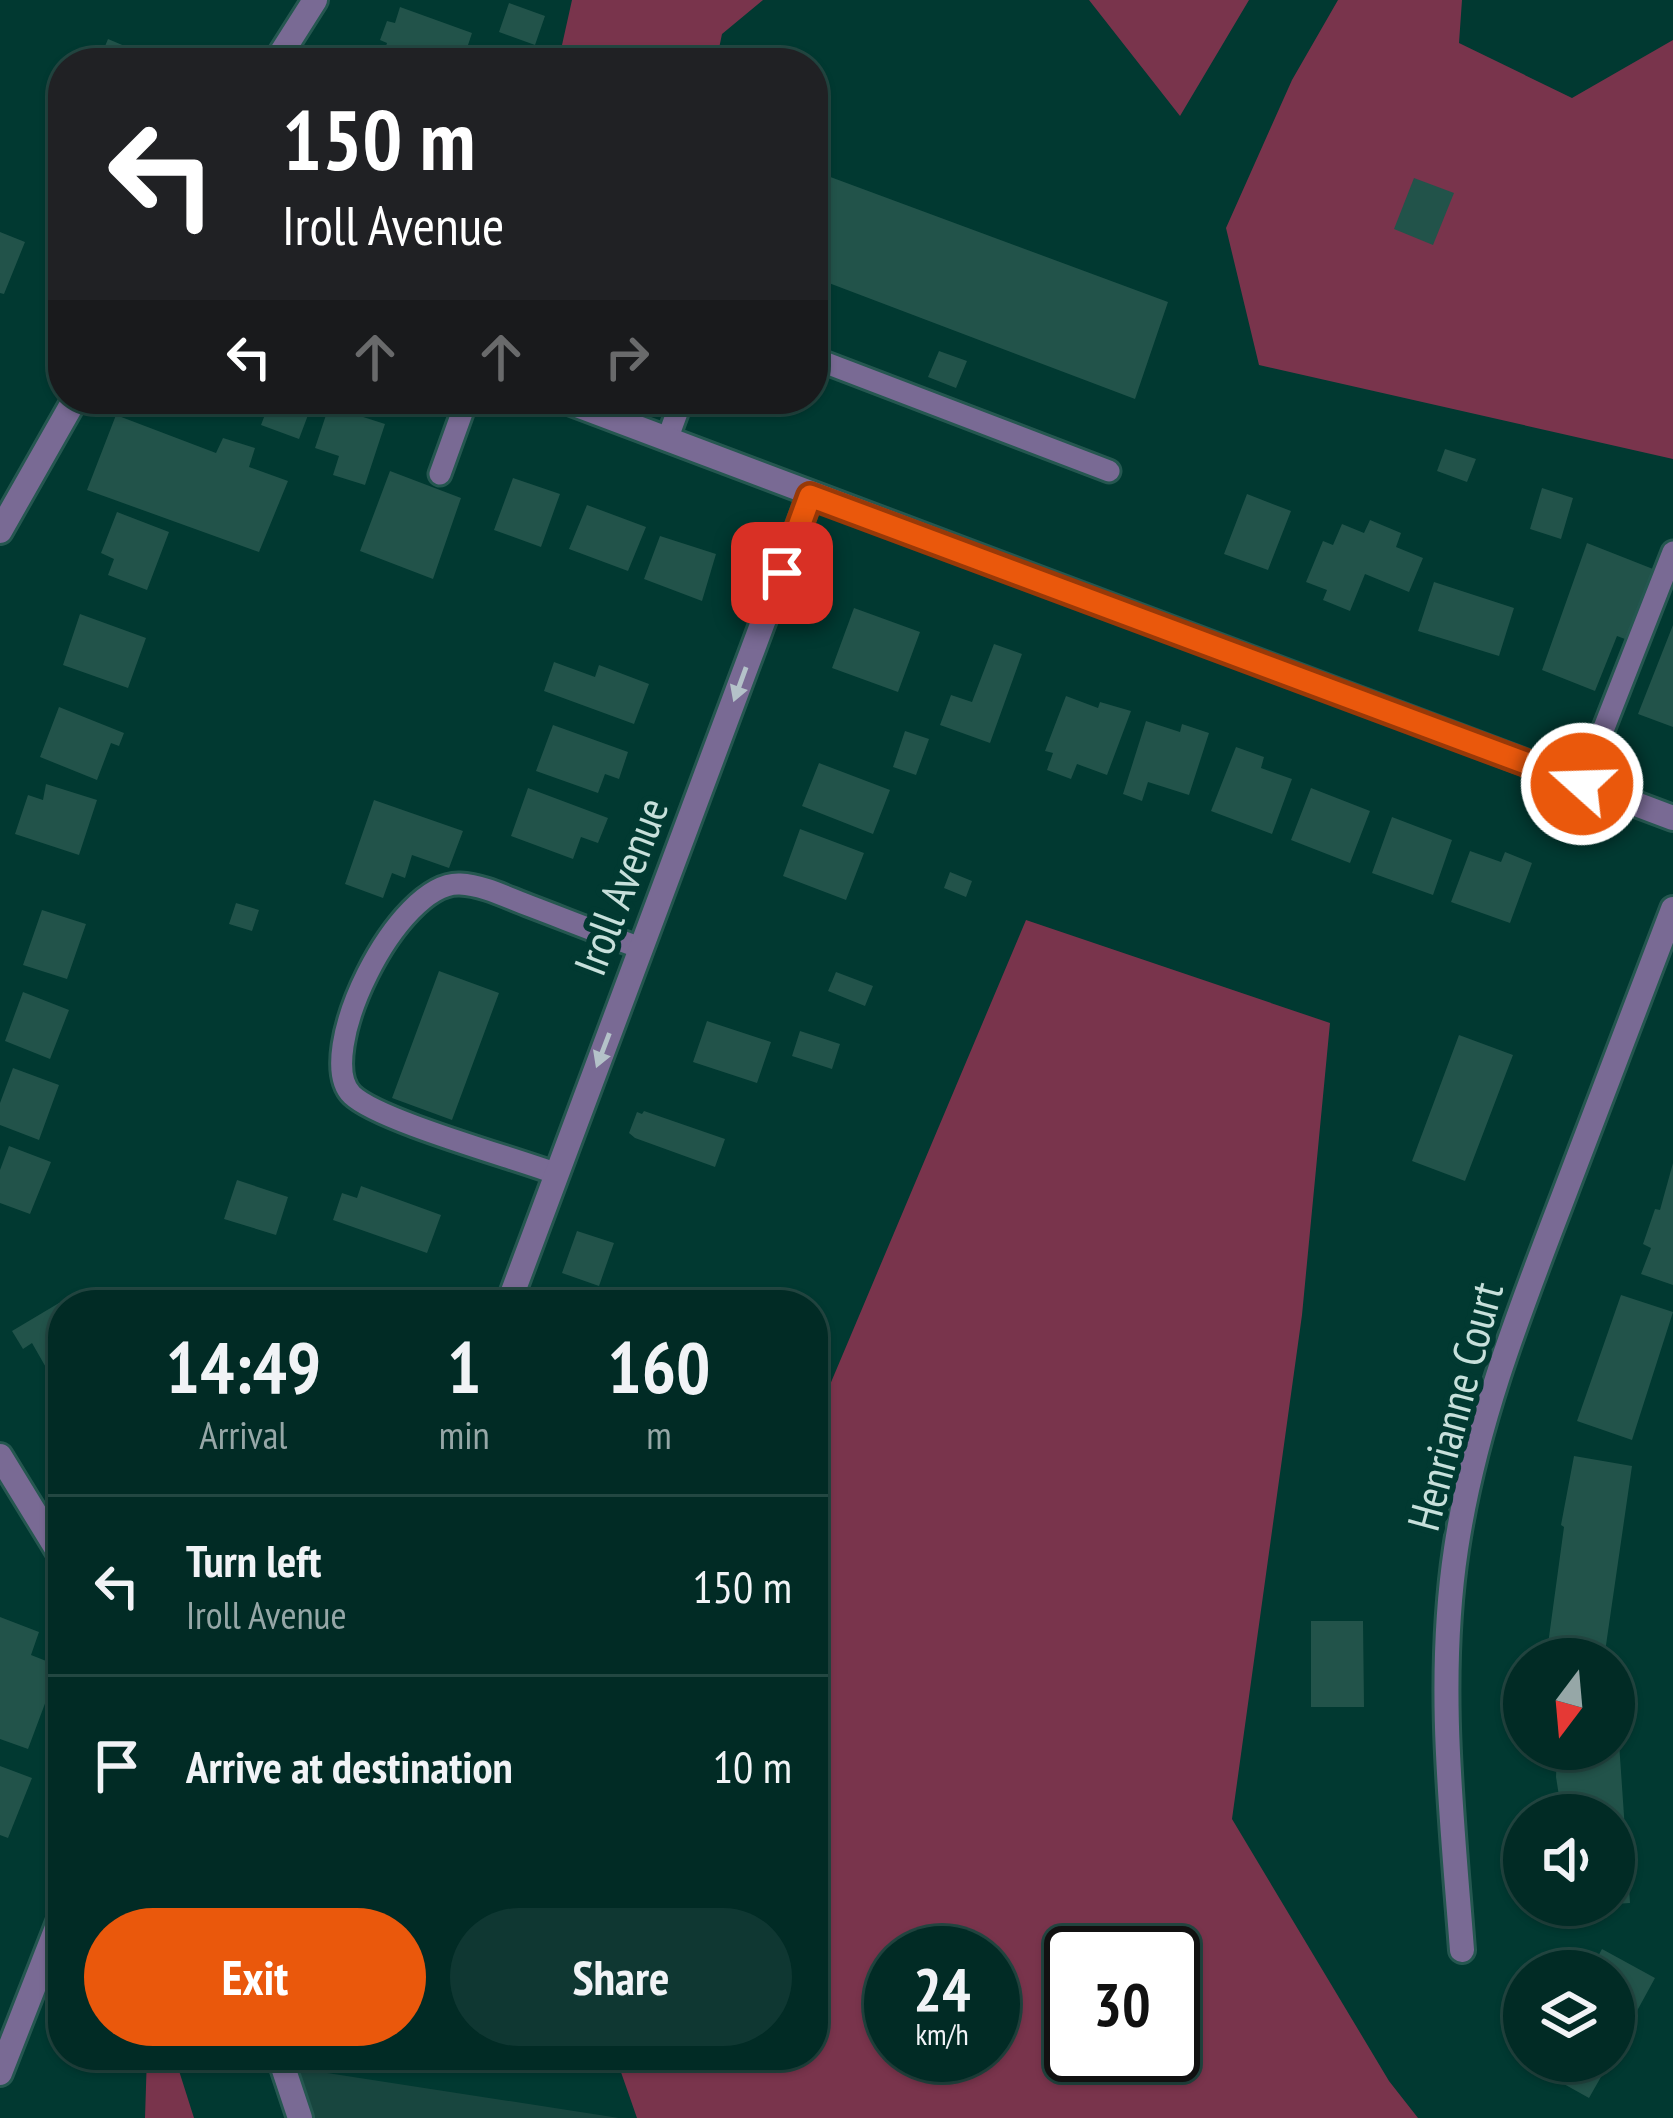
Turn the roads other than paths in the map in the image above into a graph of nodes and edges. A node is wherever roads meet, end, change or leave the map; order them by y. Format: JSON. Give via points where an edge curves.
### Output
{"nodes":[{"id":1,"x":315,"y":0,"type":"edge"},
{"id":2,"x":285,"y":48,"type":"edge"},
{"id":3,"x":828,"y":364,"type":"edge"},
{"id":4,"x":66,"y":414,"type":"edge"},
{"id":5,"x":462,"y":414,"type":"edge"},
{"id":6,"x":600,"y":414,"type":"edge"},
{"id":7,"x":677,"y":414,"type":"edge"},
{"id":8,"x":667,"y":440,"type":"junction"},
{"id":9,"x":1109,"y":471,"type":"dead end"},
{"id":10,"x":440,"y":474,"type":"dead end"},
{"id":11,"x":810,"y":496,"type":"junction"},
{"id":12,"x":0,"y":531,"type":"edge"},
{"id":13,"x":1673,"y":552,"type":"edge"},
{"id":14,"x":1582,"y":784,"type":"junction"},
{"id":15,"x":1673,"y":818,"type":"edge"},
{"id":16,"x":1673,"y":909,"type":"edge"},
{"id":17,"x":641,"y":948,"type":"junction"},
{"id":18,"x":556,"y":1174,"type":"junction"},
{"id":19,"x":513,"y":1290,"type":"edge"},
{"id":20,"x":0,"y":1456,"type":"edge"},
{"id":21,"x":48,"y":1534,"type":"edge"},
{"id":22,"x":48,"y":1950,"type":"edge"},
{"id":23,"x":1462,"y":1950,"type":"dead end"},
{"id":24,"x":284,"y":2070,"type":"edge"},
{"id":25,"x":0,"y":2073,"type":"edge"},
{"id":26,"x":300,"y":2118,"type":"edge"}],
"edges":[{"from":1,"to":2,"type":"street"},
{"from":3,"to":9,"type":"lane"},
{"from":4,"to":12,"type":"street"},
{"from":5,"to":10,"type":"lane"},
{"from":6,"to":8,"type":"street"},
{"from":7,"to":8,"type":"lane"},
{"from":8,"to":11,"type":"street"},
{"from":11,"to":14,"type":"street"},
{"from":11,"to":17,"type":"street","name":"Iroll Avenue","one_way":true},
{"from":13,"to":14,"type":"lane"},
{"from":14,"to":15,"type":"street"},
{"from":16,"to":23,"type":"street","name":"Henrianne Court","via":[[1498,1366],[1471,1467],[1447,1656]]},
{"from":17,"to":18,"type":"street","name":"Iroll Avenue","one_way":true},
{"from":17,"to":18,"type":"lane","via":[[489,890],[436,887],[395,926],[347,1028],[341,1075],[352,1095]]},
{"from":18,"to":19,"type":"street","name":"Iroll Avenue"},
{"from":20,"to":21,"type":"street"},
{"from":22,"to":25,"type":"street"},
{"from":24,"to":26,"type":"street"}]}
